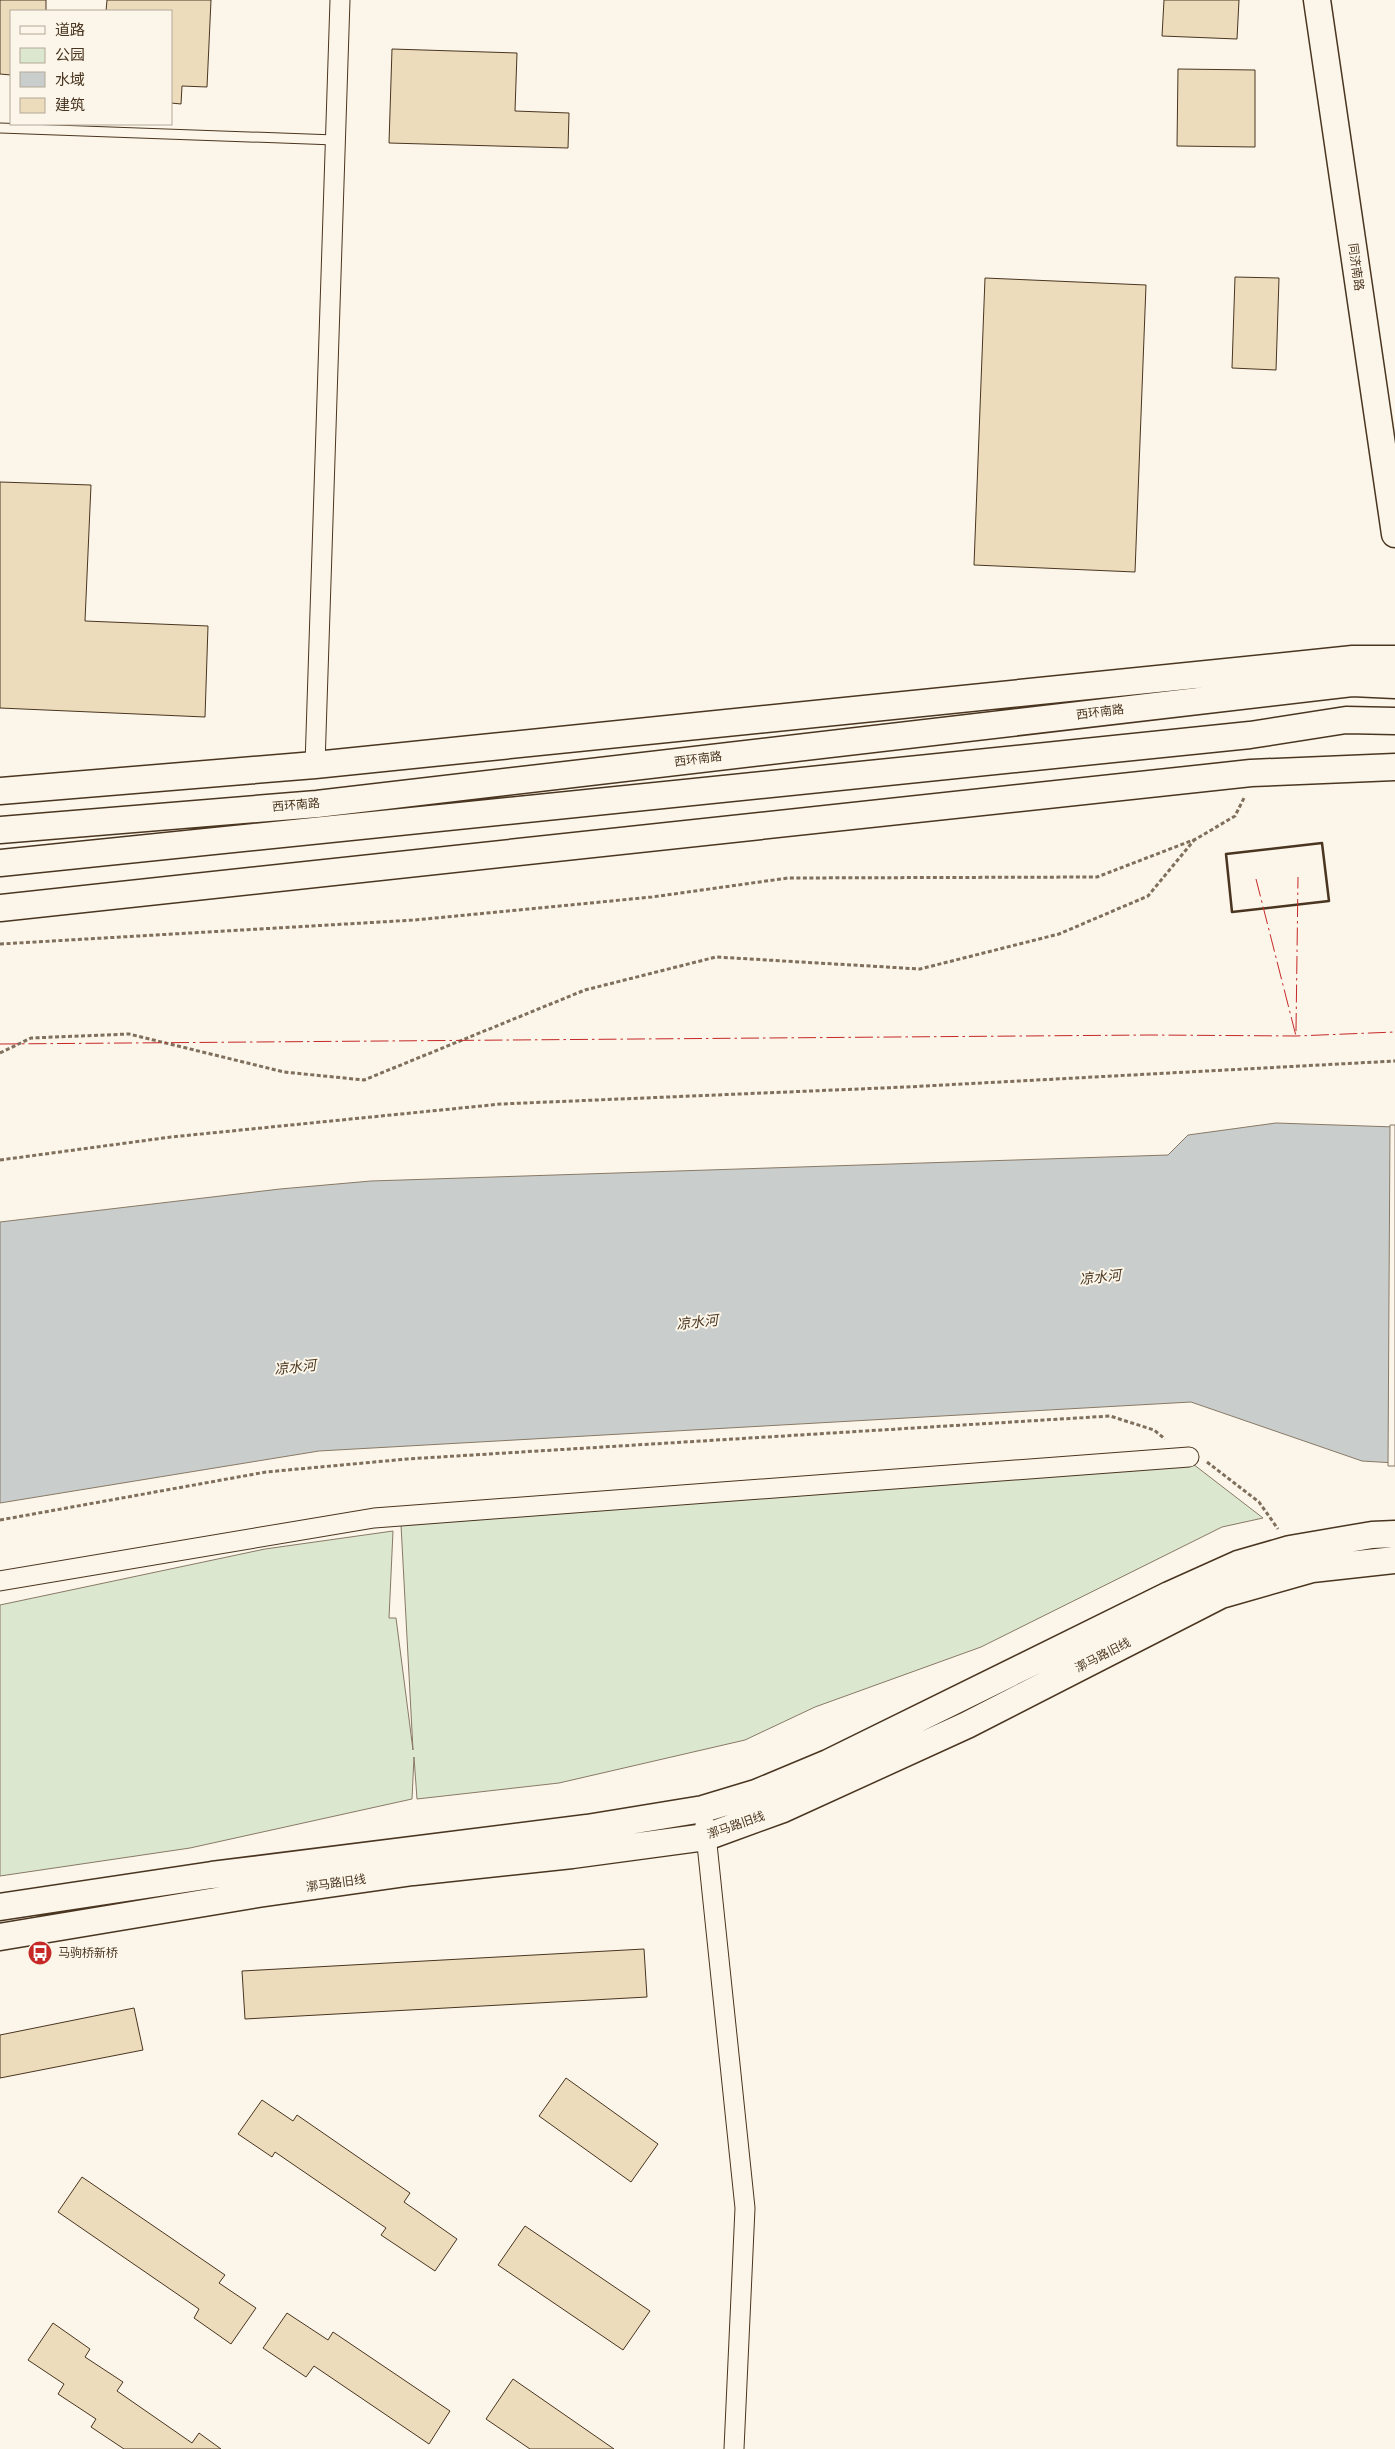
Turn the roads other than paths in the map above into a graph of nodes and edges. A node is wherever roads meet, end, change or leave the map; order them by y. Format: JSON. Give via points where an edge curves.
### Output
{"nodes":[{"id":1,"x":340,"y":0,"type":"edge"},
{"id":2,"x":1317,"y":0,"type":"edge"},
{"id":3,"x":0,"y":128,"type":"edge"},
{"id":4,"x":335,"y":140,"type":"junction"},
{"id":5,"x":1395,"y":534,"type":"edge"},
{"id":6,"x":1395,"y":659,"type":"edge"},
{"id":7,"x":1395,"y":685,"type":"edge"},
{"id":8,"x":1395,"y":721,"type":"edge"},
{"id":9,"x":614,"y":734,"type":"junction"},
{"id":10,"x":713,"y":758,"type":"junction"},
{"id":11,"x":314,"y":765,"type":"junction"},
{"id":12,"x":1395,"y":767,"type":"edge"},
{"id":13,"x":40,"y":788,"type":"junction"},
{"id":14,"x":0,"y":791,"type":"edge"},
{"id":15,"x":143,"y":818,"type":"junction"},
{"id":16,"x":0,"y":830,"type":"edge"},
{"id":17,"x":0,"y":863,"type":"edge"},
{"id":18,"x":0,"y":908,"type":"edge"},
{"id":19,"x":1189,"y":1457,"type":"road end"},
{"id":20,"x":1395,"y":1534,"type":"edge"},
{"id":21,"x":1395,"y":1560,"type":"edge"},
{"id":22,"x":0,"y":1581,"type":"edge"},
{"id":23,"x":703,"y":1809,"type":"junction"},
{"id":24,"x":706,"y":1837,"type":"junction"},
{"id":25,"x":0,"y":1907,"type":"edge"},
{"id":26,"x":0,"y":1937,"type":"edge"},
{"id":27,"x":734,"y":2449,"type":"edge"}],
"edges":[{"from":1,"to":4,"type":"street"},
{"from":2,"to":5,"type":"main road","name":"同济南路"},
{"from":3,"to":4,"type":"lane"},
{"from":4,"to":11,"type":"street"},
{"from":6,"to":9,"type":"main road","via":[[1354,659]]},
{"from":7,"to":10,"type":"main road","name":"西环南路","via":[[1352,683]]},
{"from":8,"to":17,"type":"main road","via":[[1346,720],[1250,735]]},
{"from":9,"to":10,"type":"main road"},
{"from":9,"to":11,"type":"main road"},
{"from":10,"to":15,"type":"main road","name":"西环南路","via":[[317,804]]},
{"from":11,"to":13,"type":"main road"},
{"from":12,"to":18,"type":"main road","via":[[1251,774]]},
{"from":13,"to":14,"type":"main road"},
{"from":13,"to":15,"type":"main road"},
{"from":15,"to":16,"type":"main road","name":"西环南路"},
{"from":19,"to":22,"type":"street","via":[[374,1518]]},
{"from":20,"to":23,"type":"main road","name":"漷马路旧线","via":[[1290,1549],[1238,1564],[828,1763],[756,1793]]},
{"from":21,"to":24,"type":"main road","name":"漷马路旧线","via":[[1312,1569],[1220,1595],[967,1725],[783,1809]]},
{"from":23,"to":24,"type":"street"},
{"from":23,"to":25,"type":"main road","name":"漷马路旧线","via":[[587,1828],[212,1875]]},
{"from":24,"to":26,"type":"main road","name":"漷马路旧线","via":[[394,1875]]},
{"from":24,"to":27,"type":"street","via":[[745,2208]]}]}
